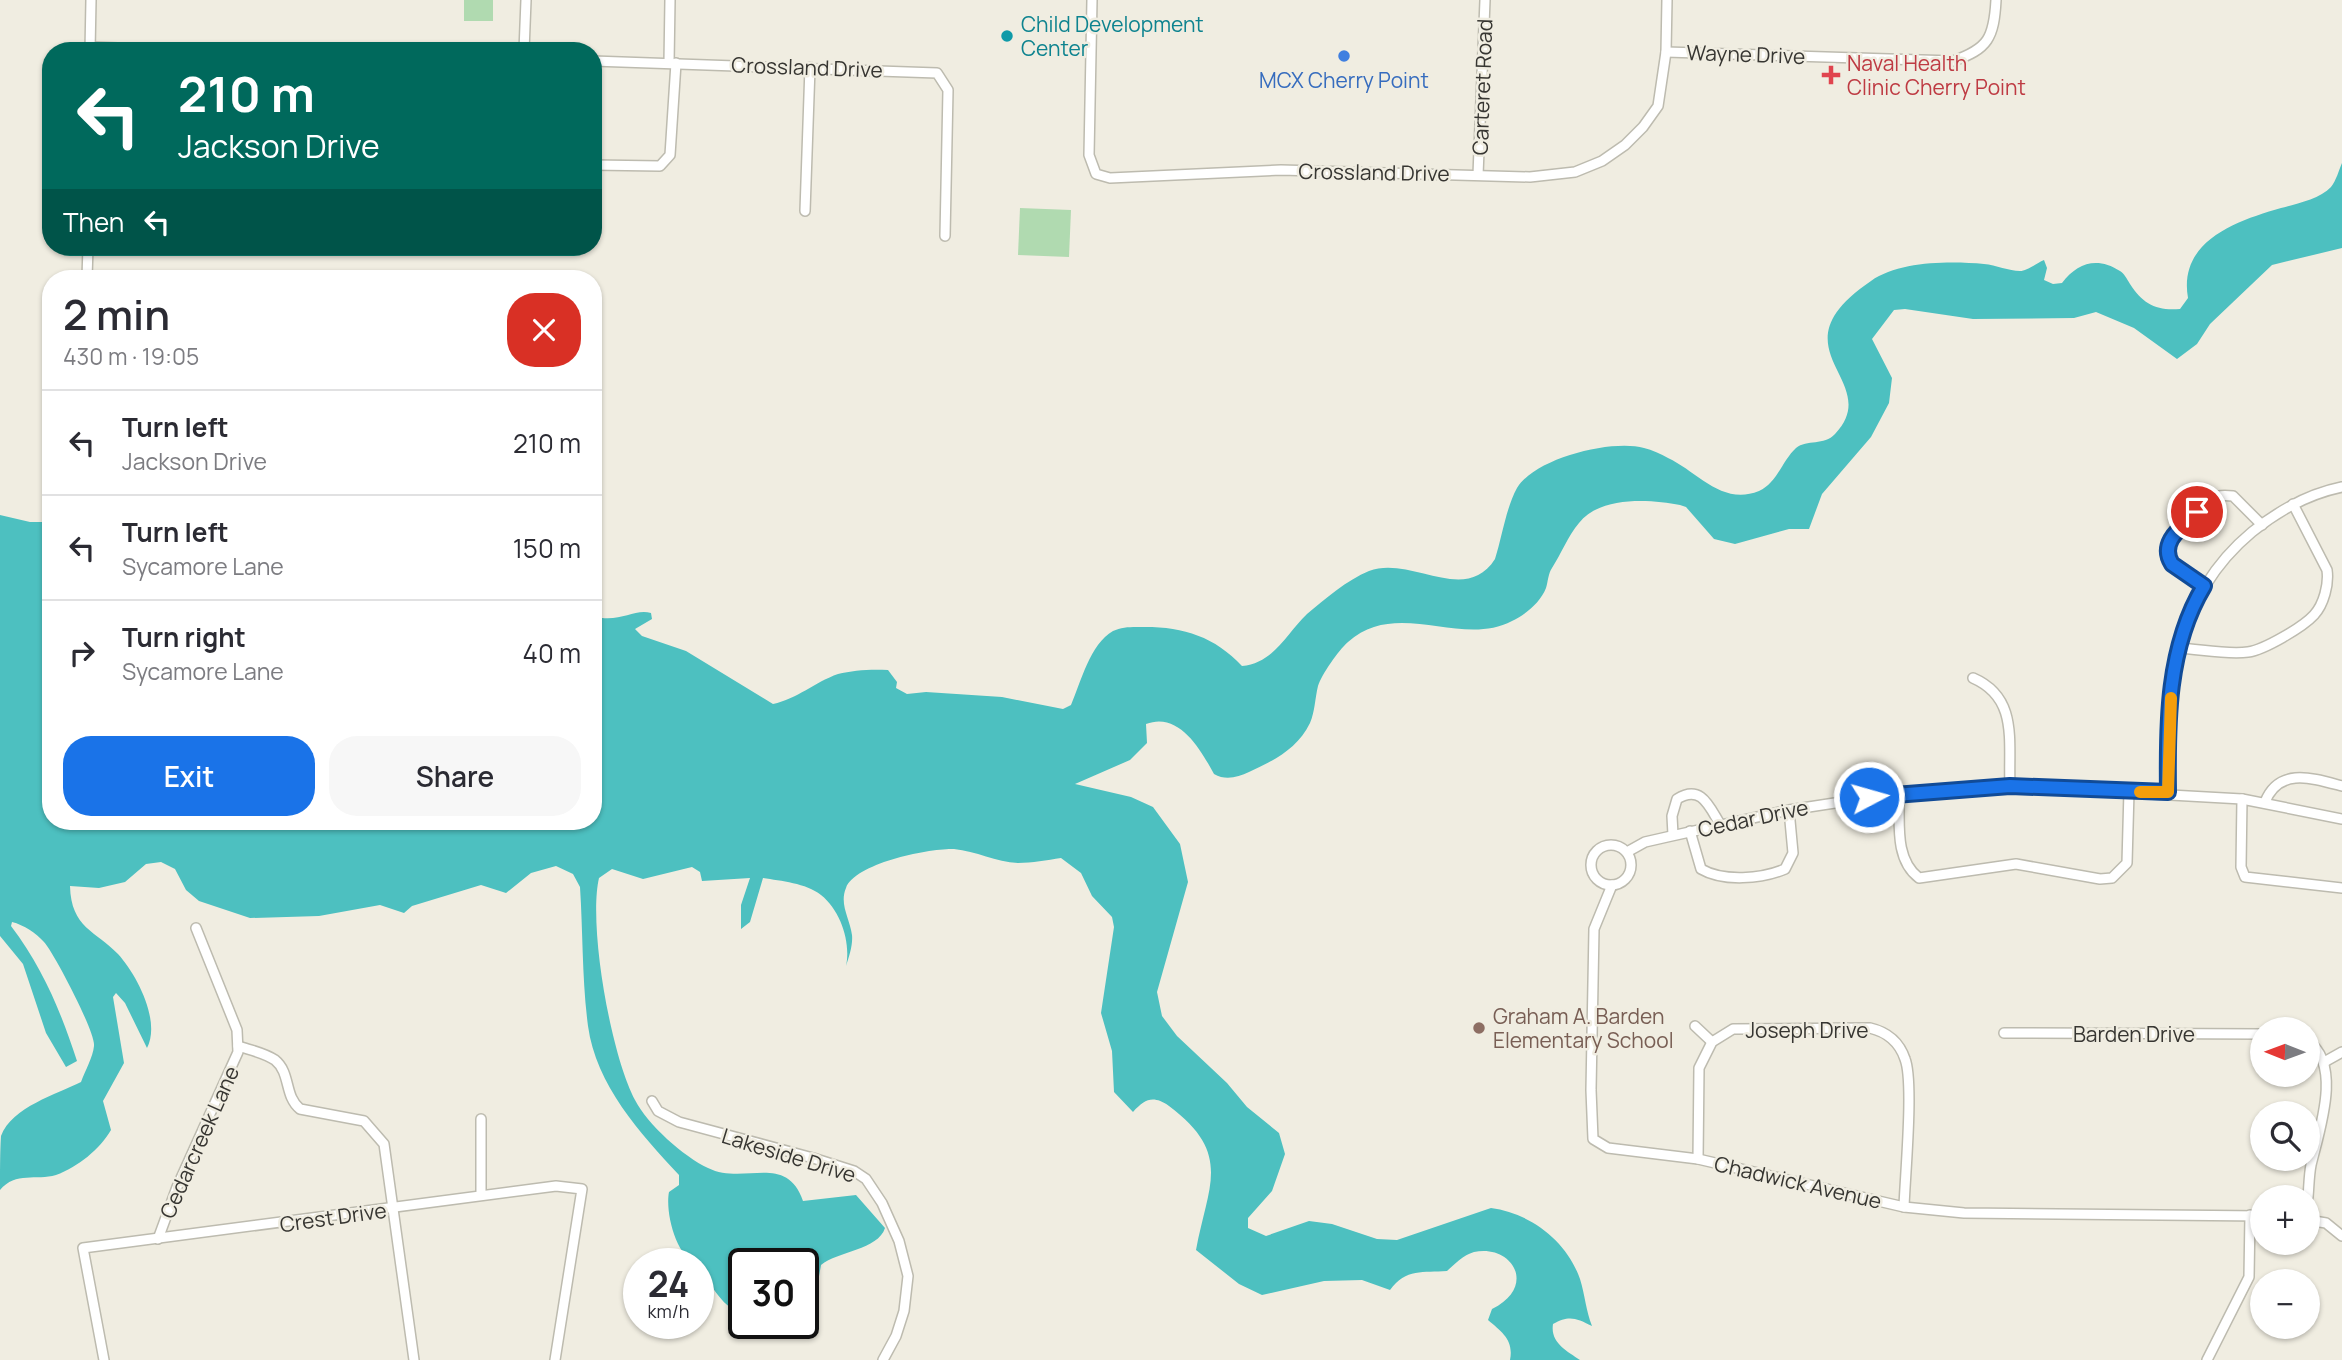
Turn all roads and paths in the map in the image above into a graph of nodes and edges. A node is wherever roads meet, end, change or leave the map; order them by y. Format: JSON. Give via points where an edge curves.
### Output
{"nodes":[{"id":1,"x":91,"y":0,"type":"edge"},
{"id":2,"x":526,"y":0,"type":"edge"},
{"id":3,"x":670,"y":0,"type":"edge"},
{"id":4,"x":1092,"y":0,"type":"edge"},
{"id":5,"x":1485,"y":0,"type":"edge"},
{"id":6,"x":1667,"y":0,"type":"edge"},
{"id":7,"x":1996,"y":0,"type":"edge"},
{"id":8,"x":90,"y":42,"type":"edge"},
{"id":9,"x":524,"y":42,"type":"edge"},
{"id":10,"x":1666,"y":52,"type":"junction"},
{"id":11,"x":602,"y":61,"type":"edge"},
{"id":12,"x":672,"y":63,"type":"junction"},
{"id":13,"x":810,"y":67,"type":"junction"},
{"id":14,"x":602,"y":165,"type":"edge"},
{"id":15,"x":1479,"y":175,"type":"junction"},
{"id":16,"x":805,"y":211,"type":"dead end"},
{"id":17,"x":945,"y":236,"type":"dead end"},
{"id":18,"x":2342,"y":487,"type":"edge"},
{"id":19,"x":2293,"y":504,"type":"junction"},
{"id":20,"x":2262,"y":525,"type":"junction"},
{"id":21,"x":2204,"y":586,"type":"junction"},
{"id":22,"x":2178,"y":648,"type":"junction"},
{"id":23,"x":1973,"y":678,"type":"dead end"},
{"id":24,"x":2010,"y":786,"type":"junction"},
{"id":25,"x":2342,"y":786,"type":"edge"},
{"id":26,"x":2129,"y":791,"type":"junction"},
{"id":27,"x":2168,"y":792,"type":"junction"},
{"id":28,"x":1899,"y":794,"type":"junction"},
{"id":29,"x":2242,"y":799,"type":"junction"},
{"id":30,"x":2264,"y":802,"type":"junction"},
{"id":31,"x":1789,"y":810,"type":"junction"},
{"id":32,"x":2342,"y":819,"type":"edge"},
{"id":33,"x":1720,"y":824,"type":"junction"},
{"id":34,"x":1690,"y":831,"type":"junction"},
{"id":35,"x":1673,"y":835,"type":"junction"},
{"id":36,"x":1627,"y":852,"type":"junction"},
{"id":37,"x":1612,"y":885,"type":"junction"},
{"id":38,"x":2342,"y":888,"type":"edge"},
{"id":39,"x":196,"y":928,"type":"dead end"},
{"id":40,"x":1695,"y":1026,"type":"dead end"},
{"id":41,"x":2004,"y":1033,"type":"dead end"},
{"id":42,"x":2250,"y":1034,"type":"edge"},
{"id":43,"x":1712,"y":1042,"type":"junction"},
{"id":44,"x":238,"y":1046,"type":"junction"},
{"id":45,"x":2320,"y":1051,"type":"edge"},
{"id":46,"x":2342,"y":1052,"type":"edge"},
{"id":47,"x":2326,"y":1061,"type":"junction"},
{"id":48,"x":652,"y":1101,"type":"dead end"},
{"id":49,"x":481,"y":1119,"type":"dead end"},
{"id":50,"x":1698,"y":1159,"type":"junction"},
{"id":51,"x":2309,"y":1185,"type":"edge"},
{"id":52,"x":481,"y":1195,"type":"junction"},
{"id":53,"x":1904,"y":1206,"type":"junction"},
{"id":54,"x":391,"y":1209,"type":"junction"},
{"id":55,"x":2250,"y":1215,"type":"joint"},
{"id":56,"x":2320,"y":1222,"type":"edge"},
{"id":57,"x":2342,"y":1236,"type":"edge"},
{"id":58,"x":158,"y":1238,"type":"junction"},
{"id":59,"x":104,"y":1360,"type":"edge"},
{"id":60,"x":414,"y":1360,"type":"edge"},
{"id":61,"x":555,"y":1360,"type":"edge"},
{"id":62,"x":883,"y":1360,"type":"edge"},
{"id":63,"x":2207,"y":1360,"type":"edge"}],
"edges":[{"from":1,"to":8,"type":"street"},
{"from":2,"to":9,"type":"street"},
{"from":3,"to":12,"type":"street"},
{"from":4,"to":15,"type":"street","name":"Crossland Drive","via":[[1089,155],[1097,174],[1110,178],[1281,170]]},
{"from":5,"to":15,"type":"street","name":"Carteret Road"},
{"from":6,"to":10,"type":"street"},
{"from":7,"to":10,"type":"street","name":"Wayne Drive","via":[[1986,46],[1953,61]]},
{"from":10,"to":15,"type":"street","name":"Crossland Drive","via":[[1661,94],[1652,116],[1614,154],[1575,172],[1546,177]]},
{"from":11,"to":12,"type":"street","name":"Crossland Drive"},
{"from":12,"to":13,"type":"street","name":"Crossland Drive"},
{"from":12,"to":14,"type":"street","via":[[670,155],[666,161],[660,166]]},
{"from":13,"to":16,"type":"street"},
{"from":13,"to":17,"type":"street","name":"Crossland Drive","via":[[922,70],[942,77],[948,90]]},
{"from":18,"to":19,"type":"street"},
{"from":19,"to":20,"type":"street"},
{"from":19,"to":22,"type":"street","via":[[2329,580],[2314,615],[2263,649],[2246,653]]},
{"from":20,"to":21,"type":"street","via":[[2228,555]]},
{"from":20,"to":21,"type":"street","via":[[2233,496],[2223,495],[2210,498],[2170,538],[2168,558],[2172,564]]},
{"from":21,"to":22,"type":"street"},
{"from":22,"to":27,"type":"street","via":[[2170,699]]},
{"from":23,"to":24,"type":"street","via":[[2000,697],[2007,715]]},
{"from":24,"to":26,"type":"street","name":"Cedar Drive"},
{"from":24,"to":28,"type":"street","name":"Cedar Drive"},
{"from":25,"to":30,"type":"street","via":[[2290,777],[2270,789]]},
{"from":26,"to":27,"type":"street","name":"Cedar Drive"},
{"from":26,"to":28,"type":"street","via":[[2127,863],[2112,878],[2100,880],[2016,864],[1919,878],[1903,858]]},
{"from":27,"to":29,"type":"street","name":"Cedar Drive"},
{"from":28,"to":31,"type":"street","name":"Cedar Drive"},
{"from":29,"to":30,"type":"street","name":"Cedar Drive"},
{"from":29,"to":38,"type":"street","via":[[2241,867],[2245,877]]},
{"from":30,"to":32,"type":"street","name":"Cedar Drive"},
{"from":31,"to":33,"type":"street","name":"Cedar Drive"},
{"from":31,"to":34,"type":"street","via":[[1793,853],[1785,869],[1772,875],[1714,877],[1701,870]]},
{"from":33,"to":34,"type":"street","name":"Cedar Drive"},
{"from":33,"to":35,"type":"street","via":[[1703,796],[1685,794],[1677,799],[1672,816]]},
{"from":34,"to":35,"type":"street","name":"Cedar Drive"},
{"from":35,"to":36,"type":"street","name":"Cedar Drive"},
{"from":36,"to":37,"type":"street","via":[[1630,871],[1622,882]]},
{"from":36,"to":37,"type":"street","name":"Cedar Drive","via":[[1607,845],[1592,856],[1593,876]]},
{"from":37,"to":50,"type":"street","name":"Chadwick Avenue","via":[[1594,929],[1593,1139],[1608,1148]]},
{"from":39,"to":44,"type":"street","name":"Cedarcreek Lane","via":[[233,1020]]},
{"from":40,"to":43,"type":"street"},
{"from":41,"to":42,"type":"street","name":"Barden Drive"},
{"from":43,"to":50,"type":"street","via":[[1699,1068]]},
{"from":43,"to":53,"type":"street","name":"Joseph Drive","via":[[1733,1029],[1884,1031],[1896,1042],[1908,1068]]},
{"from":44,"to":54,"type":"street","via":[[277,1063],[292,1103],[300,1109],[364,1121],[384,1144]]},
{"from":44,"to":58,"type":"street","name":"Cedarcreek Lane"},
{"from":45,"to":47,"type":"street"},
{"from":46,"to":47,"type":"street"},
{"from":47,"to":51,"type":"street","via":[[2333,1086]]},
{"from":48,"to":62,"type":"street","name":"Lakeside Drive","via":[[658,1111],[679,1122],[813,1158],[866,1179],[899,1241],[908,1276],[897,1336]]},
{"from":49,"to":52,"type":"street"},
{"from":50,"to":53,"type":"street","name":"Chadwick Avenue"},
{"from":52,"to":54,"type":"street","name":"Crest Drive"},
{"from":52,"to":61,"type":"street","name":"Crest Drive","via":[[556,1186],[582,1189]]},
{"from":53,"to":55,"type":"street","name":"Chadwick Avenue","via":[[1964,1213]]},
{"from":54,"to":58,"type":"street","name":"Crest Drive"},
{"from":54,"to":60,"type":"street"},
{"from":55,"to":63,"type":"street","via":[[2249,1277]]},
{"from":56,"to":57,"type":"street"},
{"from":58,"to":59,"type":"street","name":"Crest Drive","via":[[83,1248]]}]}
